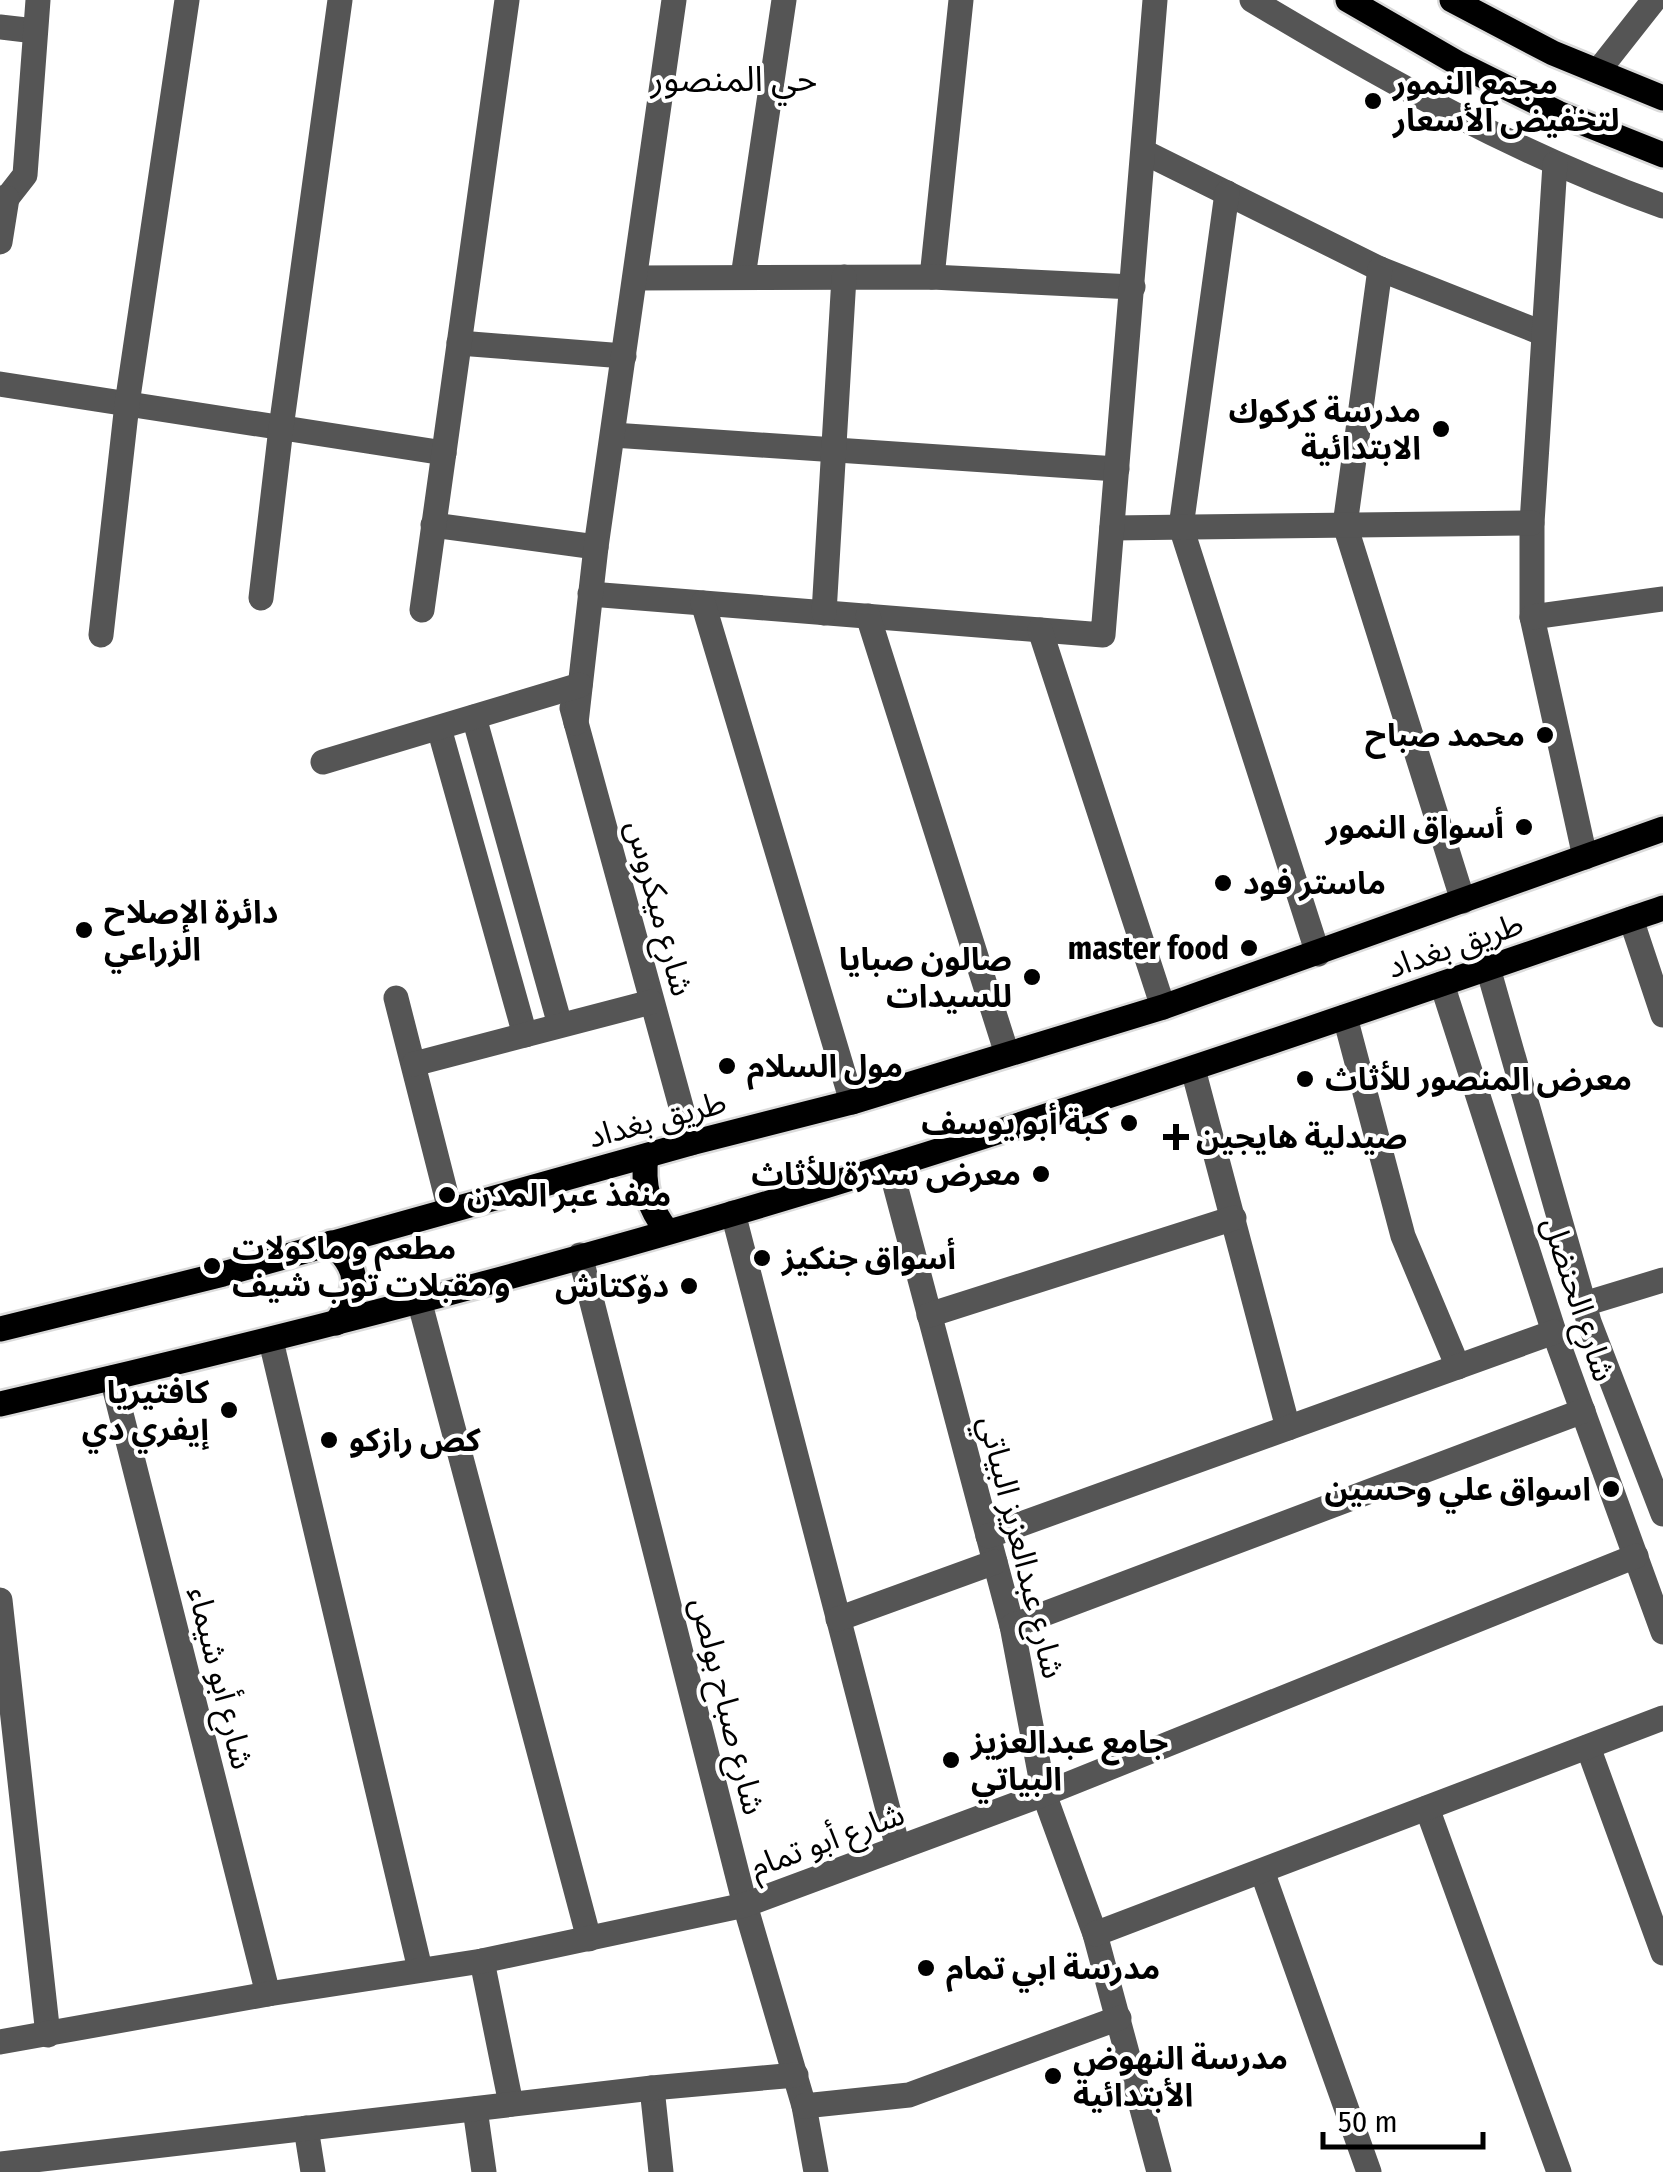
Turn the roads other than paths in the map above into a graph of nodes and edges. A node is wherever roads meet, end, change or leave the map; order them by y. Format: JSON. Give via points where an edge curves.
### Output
{"nodes":[{"id":1,"x":38,"y":0,"type":"edge"},
{"id":2,"x":186,"y":0,"type":"edge"},
{"id":3,"x":340,"y":0,"type":"edge"},
{"id":4,"x":507,"y":0,"type":"edge"},
{"id":5,"x":674,"y":0,"type":"edge"},
{"id":6,"x":784,"y":0,"type":"edge"},
{"id":7,"x":962,"y":0,"type":"edge"},
{"id":8,"x":1156,"y":0,"type":"edge"},
{"id":9,"x":1252,"y":0,"type":"edge"},
{"id":10,"x":1348,"y":0,"type":"edge"},
{"id":11,"x":1452,"y":0,"type":"edge"},
{"id":12,"x":1654,"y":0,"type":"edge"},
{"id":13,"x":0,"y":27,"type":"edge"},
{"id":14,"x":36,"y":30,"type":"junction"},
{"id":15,"x":1598,"y":71,"type":"junction"},
{"id":16,"x":1663,"y":98,"type":"edge"},
{"id":17,"x":1144,"y":152,"type":"junction"},
{"id":18,"x":1663,"y":154,"type":"edge"},
{"id":19,"x":1555,"y":164,"type":"junction"},
{"id":20,"x":1227,"y":193,"type":"junction"},
{"id":21,"x":2,"y":201,"type":"edge"},
{"id":22,"x":1663,"y":206,"type":"edge"},
{"id":23,"x":0,"y":242,"type":"edge"},
{"id":24,"x":1380,"y":269,"type":"junction"},
{"id":25,"x":844,"y":277,"type":"junction"},
{"id":26,"x":932,"y":277,"type":"junction"},
{"id":27,"x":635,"y":278,"type":"junction"},
{"id":28,"x":743,"y":278,"type":"junction"},
{"id":29,"x":1132,"y":287,"type":"junction"},
{"id":30,"x":1542,"y":333,"type":"junction"},
{"id":31,"x":459,"y":343,"type":"junction"},
{"id":32,"x":624,"y":356,"type":"junction"},
{"id":33,"x":0,"y":384,"type":"edge"},
{"id":34,"x":127,"y":404,"type":"junction"},
{"id":35,"x":281,"y":428,"type":"junction"},
{"id":36,"x":613,"y":435,"type":"junction"},
{"id":37,"x":834,"y":450,"type":"junction"},
{"id":38,"x":444,"y":453,"type":"junction"},
{"id":39,"x":1117,"y":469,"type":"junction"},
{"id":40,"x":1532,"y":523,"type":"junction"},
{"id":41,"x":434,"y":524,"type":"junction"},
{"id":42,"x":1345,"y":526,"type":"junction"},
{"id":43,"x":1181,"y":527,"type":"junction"},
{"id":44,"x":1112,"y":528,"type":"junction"},
{"id":45,"x":596,"y":547,"type":"junction"},
{"id":46,"x":590,"y":594,"type":"junction"},
{"id":47,"x":261,"y":598,"type":"dead end"},
{"id":48,"x":1663,"y":599,"type":"edge"},
{"id":49,"x":703,"y":603,"type":"junction"},
{"id":50,"x":422,"y":610,"type":"dead end"},
{"id":51,"x":824,"y":613,"type":"junction"},
{"id":52,"x":868,"y":616,"type":"junction"},
{"id":53,"x":1532,"y":617,"type":"junction"},
{"id":54,"x":1040,"y":630,"type":"junction"},
{"id":55,"x":101,"y":635,"type":"dead end"},
{"id":56,"x":574,"y":687,"type":"junction"},
{"id":57,"x":474,"y":717,"type":"junction"},
{"id":58,"x":439,"y":728,"type":"junction"},
{"id":59,"x":323,"y":762,"type":"dead end"},
{"id":60,"x":1663,"y":830,"type":"edge"},
{"id":61,"x":1585,"y":857,"type":"junction"},
{"id":62,"x":1463,"y":901,"type":"junction"},
{"id":63,"x":1663,"y":908,"type":"edge"},
{"id":64,"x":1632,"y":919,"type":"junction"},
{"id":65,"x":1318,"y":954,"type":"junction"},
{"id":66,"x":1488,"y":968,"type":"junction"},
{"id":67,"x":1442,"y":984,"type":"junction"},
{"id":68,"x":396,"y":998,"type":"dead end"},
{"id":69,"x":651,"y":1002,"type":"junction"},
{"id":70,"x":1163,"y":1007,"type":"junction"},
{"id":71,"x":1663,"y":1016,"type":"edge"},
{"id":72,"x":1345,"y":1017,"type":"junction"},
{"id":73,"x":1503,"y":1022,"type":"junction"},
{"id":74,"x":560,"y":1026,"type":"junction"},
{"id":75,"x":1460,"y":1031,"type":"junction"},
{"id":76,"x":524,"y":1035,"type":"junction"},
{"id":77,"x":1008,"y":1054,"type":"junction"},
{"id":78,"x":414,"y":1064,"type":"junction"},
{"id":79,"x":1193,"y":1070,"type":"junction"},
{"id":80,"x":852,"y":1102,"type":"junction"},
{"id":81,"x":691,"y":1143,"type":"junction"},
{"id":82,"x":646,"y":1156,"type":"junction"},
{"id":83,"x":890,"y":1166,"type":"junction"},
{"id":84,"x":450,"y":1210,"type":"junction"},
{"id":85,"x":733,"y":1213,"type":"junction"},
{"id":86,"x":1234,"y":1218,"type":"junction"},
{"id":87,"x":667,"y":1231,"type":"junction"},
{"id":88,"x":331,"y":1243,"type":"junction"},
{"id":89,"x":580,"y":1255,"type":"junction"},
{"id":90,"x":1663,"y":1280,"type":"edge"},
{"id":91,"x":419,"y":1300,"type":"junction"},
{"id":92,"x":1584,"y":1304,"type":"junction"},
{"id":93,"x":929,"y":1315,"type":"junction"},
{"id":94,"x":336,"y":1323,"type":"junction"},
{"id":95,"x":0,"y":1329,"type":"edge"},
{"id":96,"x":1554,"y":1332,"type":"junction"},
{"id":97,"x":270,"y":1341,"type":"junction"},
{"id":98,"x":1458,"y":1367,"type":"junction"},
{"id":99,"x":112,"y":1378,"type":"junction"},
{"id":100,"x":0,"y":1404,"type":"edge"},
{"id":101,"x":1582,"y":1411,"type":"junction"},
{"id":102,"x":1288,"y":1428,"type":"junction"},
{"id":103,"x":1655,"y":1471,"type":"edge"},
{"id":104,"x":1663,"y":1514,"type":"edge"},
{"id":105,"x":988,"y":1536,"type":"junction"},
{"id":106,"x":1636,"y":1556,"type":"junction"},
{"id":107,"x":995,"y":1562,"type":"junction"},
{"id":108,"x":0,"y":1600,"type":"edge"},
{"id":109,"x":838,"y":1619,"type":"junction"},
{"id":110,"x":1662,"y":1623,"type":"edge"},
{"id":111,"x":1012,"y":1626,"type":"junction"},
{"id":112,"x":1663,"y":1718,"type":"edge"},
{"id":113,"x":1588,"y":1747,"type":"junction"},
{"id":114,"x":1044,"y":1794,"type":"junction"},
{"id":115,"x":1426,"y":1808,"type":"junction"},
{"id":116,"x":898,"y":1848,"type":"junction"},
{"id":117,"x":1262,"y":1871,"type":"junction"},
{"id":118,"x":746,"y":1905,"type":"junction"},
{"id":119,"x":1095,"y":1934,"type":"junction"},
{"id":120,"x":589,"y":1939,"type":"junction"},
{"id":121,"x":1663,"y":1953,"type":"edge"},
{"id":122,"x":482,"y":1961,"type":"junction"},
{"id":123,"x":420,"y":1969,"type":"junction"},
{"id":124,"x":268,"y":1994,"type":"junction"},
{"id":125,"x":1119,"y":2018,"type":"junction"},
{"id":126,"x":48,"y":2035,"type":"junction"},
{"id":127,"x":0,"y":2042,"type":"edge"},
{"id":128,"x":796,"y":2075,"type":"junction"},
{"id":129,"x":652,"y":2088,"type":"junction"},
{"id":130,"x":510,"y":2104,"type":"junction"},
{"id":131,"x":804,"y":2106,"type":"junction"},
{"id":132,"x":475,"y":2109,"type":"junction"},
{"id":133,"x":306,"y":2128,"type":"junction"},
{"id":134,"x":145,"y":2160,"type":"edge"},
{"id":135,"x":0,"y":2164,"type":"edge"},
{"id":136,"x":313,"y":2172,"type":"edge"},
{"id":137,"x":484,"y":2172,"type":"edge"},
{"id":138,"x":661,"y":2172,"type":"edge"},
{"id":139,"x":816,"y":2172,"type":"edge"},
{"id":140,"x":1159,"y":2172,"type":"edge"},
{"id":141,"x":1368,"y":2172,"type":"edge"},
{"id":142,"x":1560,"y":2172,"type":"edge"}],
"edges":[{"from":1,"to":14,"type":"street"},
{"from":2,"to":34,"type":"street"},
{"from":3,"to":35,"type":"street"},
{"from":4,"to":31,"type":"street"},
{"from":5,"to":27,"type":"street"},
{"from":6,"to":28,"type":"street"},
{"from":7,"to":26,"type":"street"},
{"from":8,"to":17,"type":"street"},
{"from":9,"to":19,"type":"street","via":[[1448,112]]},
{"from":10,"to":18,"type":"main road","via":[[1459,64]]},
{"from":11,"to":15,"type":"main road"},
{"from":12,"to":15,"type":"street"},
{"from":13,"to":14,"type":"street"},
{"from":14,"to":21,"type":"street","via":[[25,175]]},
{"from":15,"to":16,"type":"main road"},
{"from":17,"to":20,"type":"street"},
{"from":17,"to":29,"type":"street"},
{"from":19,"to":22,"type":"street"},
{"from":19,"to":30,"type":"street"},
{"from":20,"to":24,"type":"street"},
{"from":20,"to":43,"type":"street"},
{"from":21,"to":23,"type":"street"},
{"from":24,"to":30,"type":"street"},
{"from":24,"to":42,"type":"street"},
{"from":25,"to":26,"type":"street"},
{"from":25,"to":28,"type":"street"},
{"from":25,"to":37,"type":"street"},
{"from":26,"to":29,"type":"street"},
{"from":27,"to":28,"type":"street"},
{"from":27,"to":32,"type":"street"},
{"from":29,"to":39,"type":"street"},
{"from":30,"to":40,"type":"street"},
{"from":31,"to":32,"type":"street"},
{"from":31,"to":38,"type":"street"},
{"from":32,"to":36,"type":"street"},
{"from":33,"to":34,"type":"street"},
{"from":34,"to":35,"type":"street"},
{"from":34,"to":55,"type":"street"},
{"from":35,"to":38,"type":"street"},
{"from":35,"to":47,"type":"street"},
{"from":36,"to":37,"type":"street"},
{"from":36,"to":45,"type":"street"},
{"from":37,"to":39,"type":"street"},
{"from":37,"to":51,"type":"street"},
{"from":38,"to":41,"type":"street"},
{"from":39,"to":44,"type":"street"},
{"from":40,"to":42,"type":"street"},
{"from":40,"to":53,"type":"street"},
{"from":41,"to":45,"type":"street"},
{"from":41,"to":50,"type":"street"},
{"from":42,"to":43,"type":"street"},
{"from":42,"to":62,"type":"street"},
{"from":43,"to":44,"type":"street"},
{"from":43,"to":65,"type":"street"},
{"from":44,"to":54,"type":"street","via":[[1103,635]]},
{"from":45,"to":46,"type":"street"},
{"from":46,"to":49,"type":"street"},
{"from":46,"to":56,"type":"street"},
{"from":48,"to":53,"type":"street"},
{"from":49,"to":51,"type":"street"},
{"from":49,"to":80,"type":"street"},
{"from":51,"to":52,"type":"street"},
{"from":52,"to":54,"type":"street"},
{"from":52,"to":77,"type":"street"},
{"from":53,"to":61,"type":"street"},
{"from":54,"to":70,"type":"street"},
{"from":56,"to":57,"type":"street"},
{"from":56,"to":69,"type":"street","name":"شارع ميكروس","via":[[576,724]]},
{"from":57,"to":58,"type":"street"},
{"from":57,"to":74,"type":"street"},
{"from":58,"to":59,"type":"street"},
{"from":58,"to":76,"type":"street"},
{"from":60,"to":61,"type":"main road","name":"طريق بغداد"},
{"from":61,"to":62,"type":"main road","name":"طريق بغداد"},
{"from":62,"to":65,"type":"main road","name":"طريق بغداد"},
{"from":63,"to":64,"type":"main road","name":"طريق بغداد"},
{"from":64,"to":66,"type":"main road","name":"طريق بغداد"},
{"from":64,"to":71,"type":"street"},
{"from":65,"to":70,"type":"main road","name":"طريق بغداد"},
{"from":66,"to":67,"type":"main road","name":"طريق بغداد"},
{"from":66,"to":73,"type":"street","name":"شارع الحنضل"},
{"from":67,"to":72,"type":"main road","name":"طريق بغداد"},
{"from":67,"to":75,"type":"street","name":"شارع الحنضل"},
{"from":68,"to":78,"type":"street"},
{"from":69,"to":74,"type":"street"},
{"from":69,"to":81,"type":"street","name":"شارع ميكروس"},
{"from":70,"to":77,"type":"main road","name":"طريق بغداد"},
{"from":72,"to":79,"type":"main road","name":"طريق بغداد"},
{"from":72,"to":98,"type":"street","via":[[1403,1236]]},
{"from":73,"to":75,"type":"street","via":[[1484,1010],[1469,1015]]},
{"from":73,"to":92,"type":"street","name":"شارع الحنضل"},
{"from":74,"to":76,"type":"street"},
{"from":75,"to":96,"type":"street","name":"شارع الحنضل"},
{"from":76,"to":78,"type":"street"},
{"from":77,"to":80,"type":"main road","name":"طريق بغداد"},
{"from":78,"to":84,"type":"street"},
{"from":79,"to":83,"type":"main road","name":"طريق بغداد"},
{"from":79,"to":86,"type":"street"},
{"from":80,"to":81,"type":"main road","name":"طريق بغداد"},
{"from":81,"to":82,"type":"main road","name":"طريق بغداد"},
{"from":82,"to":84,"type":"main road","name":"طريق بغداد"},
{"from":82,"to":87,"type":"main road","via":[[645,1188]]},
{"from":83,"to":85,"type":"main road","name":"طريق بغداد"},
{"from":83,"to":93,"type":"street","name":"شارع عبدالعزيز البياتي"},
{"from":84,"to":88,"type":"main road","name":"طريق بغداد"},
{"from":85,"to":87,"type":"main road","name":"طريق بغداد"},
{"from":85,"to":109,"type":"street"},
{"from":86,"to":93,"type":"street"},
{"from":86,"to":102,"type":"street"},
{"from":87,"to":89,"type":"main road","name":"طريق بغداد"},
{"from":88,"to":94,"type":"main road","via":[[346,1256],[355,1287]]},
{"from":88,"to":95,"type":"main road","name":"طريق بغداد"},
{"from":89,"to":91,"type":"main road","name":"طريق بغداد"},
{"from":89,"to":118,"type":"street","name":"شارع صباح بولص"},
{"from":90,"to":92,"type":"street"},
{"from":91,"to":94,"type":"main road","name":"طريق بغداد"},
{"from":91,"to":120,"type":"street"},
{"from":92,"to":103,"type":"street","name":"شارع الحنضل"},
{"from":93,"to":105,"type":"street","name":"شارع عبدالعزيز البياتي"},
{"from":94,"to":97,"type":"main road","name":"طريق بغداد"},
{"from":96,"to":98,"type":"street"},
{"from":96,"to":101,"type":"street","name":"شارع الحنضل"},
{"from":97,"to":99,"type":"main road","name":"طريق بغداد"},
{"from":97,"to":123,"type":"street"},
{"from":98,"to":102,"type":"street"},
{"from":99,"to":100,"type":"main road","name":"طريق بغداد"},
{"from":99,"to":124,"type":"street","name":"شارع أبو شيماء"},
{"from":101,"to":106,"type":"street","name":"شارع الحنضل"},
{"from":101,"to":111,"type":"street"},
{"from":102,"to":105,"type":"street"},
{"from":103,"to":104,"type":"street","name":"شارع الحنضل"},
{"from":105,"to":107,"type":"street","name":"شارع عبدالعزيز البياتي"},
{"from":106,"to":110,"type":"street","name":"شارع الحنضل"},
{"from":106,"to":114,"type":"street","name":"شارع أبو تمام"},
{"from":107,"to":109,"type":"street"},
{"from":107,"to":111,"type":"street","name":"شارع عبدالعزيز البياتي"},
{"from":108,"to":126,"type":"street"},
{"from":109,"to":116,"type":"street"},
{"from":111,"to":114,"type":"street","name":"شارع عبدالعزيز البياتي"},
{"from":112,"to":113,"type":"street"},
{"from":113,"to":115,"type":"street"},
{"from":113,"to":121,"type":"street"},
{"from":114,"to":116,"type":"street","name":"شارع أبو تمام"},
{"from":114,"to":119,"type":"street","name":"شارع عبدالعزيز البياتي"},
{"from":115,"to":117,"type":"street"},
{"from":115,"to":142,"type":"street"},
{"from":116,"to":118,"type":"street","name":"شارع أبو تمام"},
{"from":117,"to":119,"type":"street"},
{"from":117,"to":141,"type":"street"},
{"from":118,"to":120,"type":"street","name":"شارع أبو تمام"},
{"from":118,"to":128,"type":"street","name":"شارع صباح بولص"},
{"from":119,"to":125,"type":"street","name":"شارع عبدالعزيز البياتي"},
{"from":120,"to":122,"type":"street","name":"شارع أبو تمام"},
{"from":122,"to":123,"type":"street","name":"شارع أبو تمام"},
{"from":122,"to":130,"type":"street"},
{"from":123,"to":124,"type":"street","name":"شارع أبو تمام"},
{"from":124,"to":126,"type":"street","name":"شارع أبو تمام"},
{"from":125,"to":131,"type":"street","via":[[909,2095]]},
{"from":125,"to":140,"type":"street","name":"شارع عبدالعزيز البياتي"},
{"from":126,"to":127,"type":"street","name":"شارع أبو تمام"},
{"from":128,"to":129,"type":"street"},
{"from":128,"to":131,"type":"street","name":"شارع صباح بولص"},
{"from":129,"to":130,"type":"street"},
{"from":129,"to":138,"type":"street"},
{"from":130,"to":132,"type":"street"},
{"from":131,"to":139,"type":"street","name":"شارع صباح بولص"},
{"from":132,"to":133,"type":"street"},
{"from":132,"to":137,"type":"street"},
{"from":133,"to":134,"type":"street"},
{"from":133,"to":136,"type":"street"},
{"from":134,"to":135,"type":"street"}]}
